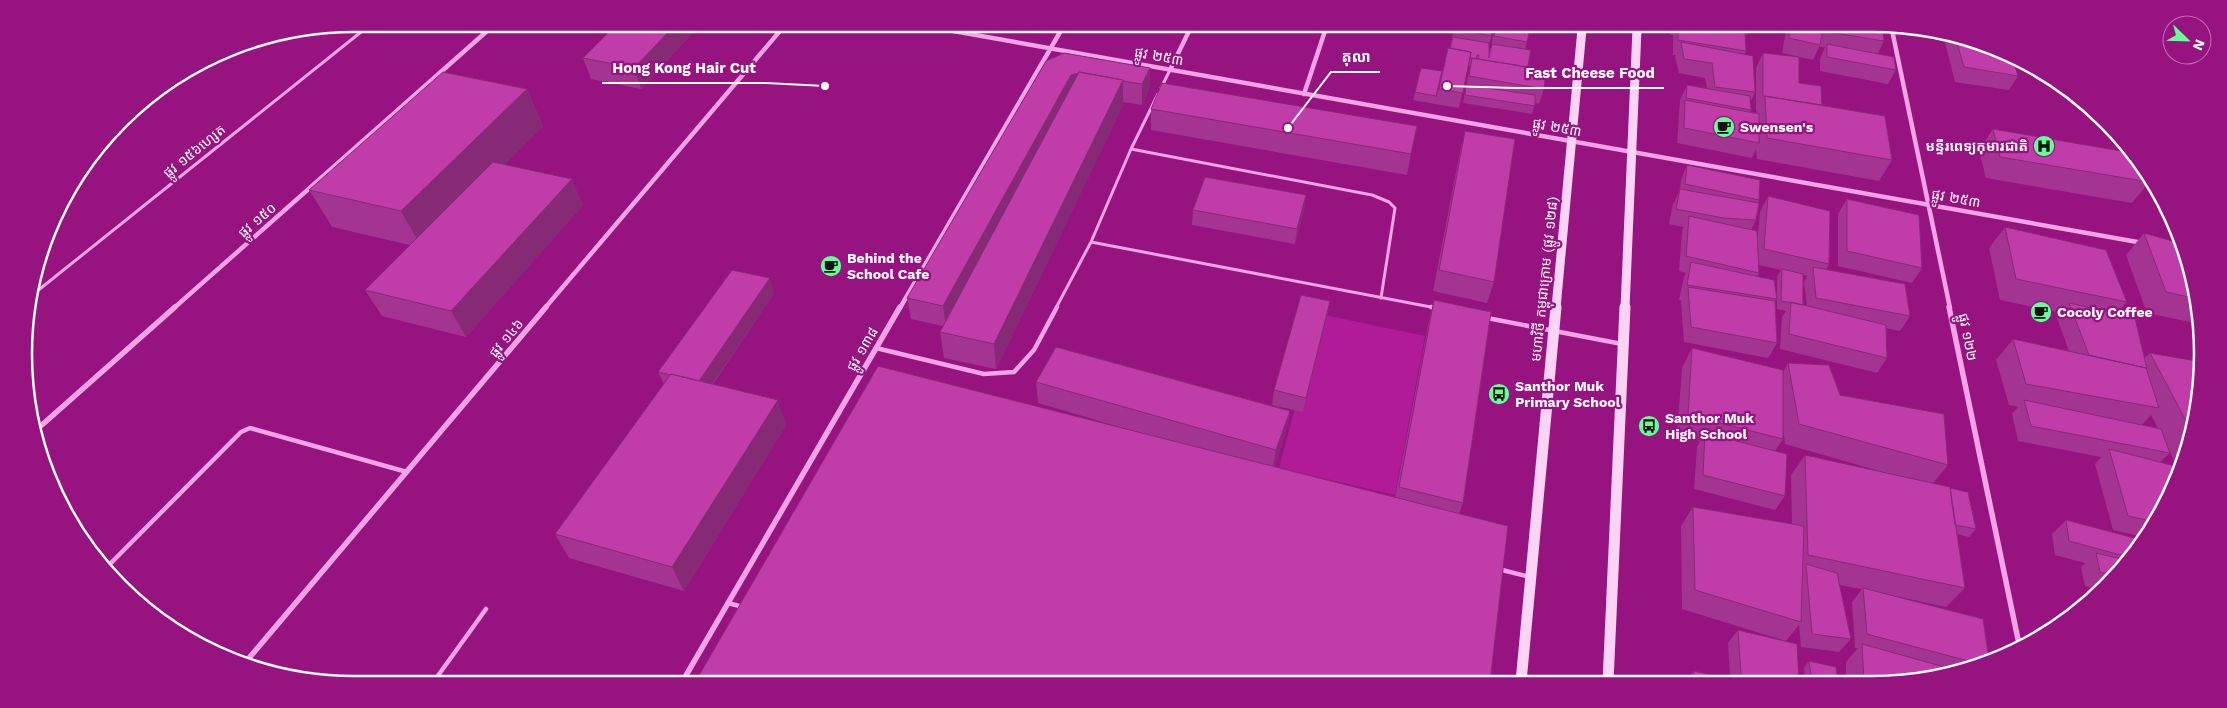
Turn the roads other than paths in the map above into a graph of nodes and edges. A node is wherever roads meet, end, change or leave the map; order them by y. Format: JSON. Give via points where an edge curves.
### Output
{"nodes":[{"id":1,"x":361,"y":32,"type":"edge"},
{"id":2,"x":486,"y":32,"type":"edge"},
{"id":3,"x":780,"y":32,"type":"edge"},
{"id":4,"x":958,"y":32,"type":"edge"},
{"id":5,"x":1060,"y":32,"type":"edge"},
{"id":6,"x":1189,"y":32,"type":"edge"},
{"id":7,"x":1325,"y":32,"type":"edge"},
{"id":8,"x":1582,"y":32,"type":"edge"},
{"id":9,"x":1637,"y":32,"type":"edge"},
{"id":10,"x":1893,"y":33,"type":"edge"},
{"id":11,"x":1050,"y":49,"type":"junction"},
{"id":12,"x":1170,"y":70,"type":"junction"},
{"id":13,"x":1304,"y":94,"type":"junction"},
{"id":14,"x":1571,"y":141,"type":"junction"},
{"id":15,"x":1131,"y":149,"type":"junction"},
{"id":16,"x":1632,"y":152,"type":"junction"},
{"id":17,"x":1930,"y":205,"type":"junction"},
{"id":18,"x":1091,"y":242,"type":"junction"},
{"id":19,"x":2146,"y":244,"type":"edge"},
{"id":20,"x":39,"y":289,"type":"edge"},
{"id":21,"x":1381,"y":298,"type":"junction"},
{"id":22,"x":1446,"y":310,"type":"edge"},
{"id":23,"x":1482,"y":317,"type":"edge"},
{"id":24,"x":1552,"y":330,"type":"junction"},
{"id":25,"x":1622,"y":344,"type":"junction"},
{"id":26,"x":876,"y":348,"type":"junction"},
{"id":27,"x":41,"y":426,"type":"edge"},
{"id":28,"x":407,"y":472,"type":"junction"},
{"id":29,"x":111,"y":564,"type":"edge"},
{"id":30,"x":1490,"y":567,"type":"edge"},
{"id":31,"x":1530,"y":577,"type":"junction"},
{"id":32,"x":728,"y":603,"type":"junction"},
{"id":33,"x":486,"y":609,"type":"dead end"},
{"id":34,"x":752,"y":609,"type":"edge"},
{"id":35,"x":2018,"y":640,"type":"edge"},
{"id":36,"x":250,"y":657,"type":"edge"},
{"id":37,"x":438,"y":676,"type":"edge"},
{"id":38,"x":685,"y":676,"type":"edge"},
{"id":39,"x":1522,"y":676,"type":"edge"},
{"id":40,"x":1608,"y":676,"type":"edge"}],
"edges":[{"from":1,"to":20,"type":"lane","name":"ផ្លូវ ១៥៦ហ្សេត"},
{"from":2,"to":27,"type":"street","name":"ផ្លូវ ១៥០"},
{"from":3,"to":28,"type":"street","name":"ផ្លូវ ១៤៦"},
{"from":4,"to":11,"type":"street","name":"ផ្លូវ ២៥៣"},
{"from":5,"to":11,"type":"street","name":"ផ្លូវ ១៣៨"},
{"from":6,"to":12,"type":"street"},
{"from":7,"to":13,"type":"street"},
{"from":8,"to":14,"type":"main road","name":"មហាវិថី កម្ពុជាក្រោម (ផ្លូវ ១២៨)"},
{"from":9,"to":16,"type":"main road"},
{"from":10,"to":17,"type":"street","name":"ផ្លូវ ១២២"},
{"from":11,"to":12,"type":"street","name":"ផ្លូវ ២៥៣"},
{"from":11,"to":26,"type":"street","name":"ផ្លូវ ១៣៨"},
{"from":12,"to":13,"type":"street","name":"ផ្លូវ ២៥៣"},
{"from":12,"to":15,"type":"lane"},
{"from":13,"to":14,"type":"street","name":"ផ្លូវ ២៥៣"},
{"from":14,"to":16,"type":"street","name":"ផ្លូវ ២៥៣"},
{"from":14,"to":24,"type":"main road","name":"មហាវិថី កម្ពុជាក្រោម (ផ្លូវ ១២៨)"},
{"from":15,"to":18,"type":"lane"},
{"from":15,"to":21,"type":"lane","via":[[1372,195],[1389,202],[1395,208]]},
{"from":16,"to":17,"type":"street","name":"ផ្លូវ ២៥៣"},
{"from":16,"to":25,"type":"main road"},
{"from":17,"to":19,"type":"street","name":"ផ្លូវ ២៥៣"},
{"from":17,"to":35,"type":"street","name":"ផ្លូវ ១២២"},
{"from":18,"to":21,"type":"lane"},
{"from":18,"to":26,"type":"lane","via":[[1034,350],[1014,372],[984,374]]},
{"from":21,"to":22,"type":"lane"},
{"from":23,"to":24,"type":"lane"},
{"from":24,"to":25,"type":"lane"},
{"from":24,"to":31,"type":"main road","name":"មហាវិថី កម្ពុជាក្រោម (ផ្លូវ ១២៨)"},
{"from":25,"to":40,"type":"main road"},
{"from":26,"to":32,"type":"street","name":"ផ្លូវ ១៣៨"},
{"from":28,"to":29,"type":"lane","via":[[250,428],[241,432]]},
{"from":28,"to":36,"type":"street","name":"ផ្លូវ ១៤៦"},
{"from":30,"to":31,"type":"lane"},
{"from":31,"to":39,"type":"main road","name":"មហាវិថី កម្ពុជាក្រោម (ផ្លូវ ១២៨)"},
{"from":32,"to":34,"type":"lane"},
{"from":32,"to":38,"type":"street","name":"ផ្លូវ ១៣៨"},
{"from":33,"to":37,"type":"lane"}]}
